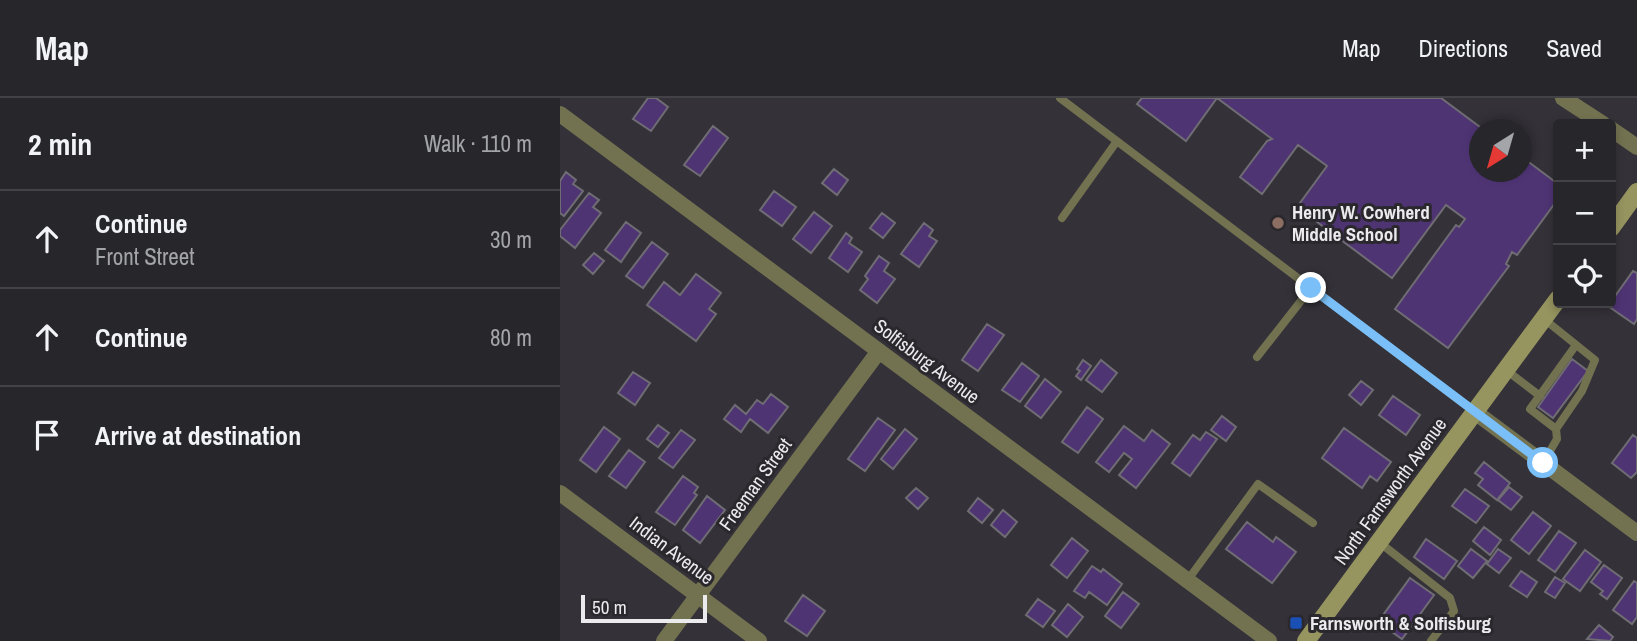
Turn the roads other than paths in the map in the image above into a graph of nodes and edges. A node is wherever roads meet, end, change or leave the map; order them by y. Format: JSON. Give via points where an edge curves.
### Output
{"nodes":[{"id":1,"x":1060,"y":98,"type":"edge"},
{"id":2,"x":1563,"y":98,"type":"edge"},
{"id":3,"x":560,"y":114,"type":"edge"},
{"id":4,"x":1595,"y":119,"type":"edge"},
{"id":5,"x":1616,"y":132,"type":"edge"},
{"id":6,"x":1117,"y":141,"type":"junction"},
{"id":7,"x":1637,"y":147,"type":"edge"},
{"id":8,"x":1637,"y":192,"type":"edge"},
{"id":9,"x":1062,"y":218,"type":"dead end"},
{"id":10,"x":1616,"y":221,"type":"edge"},
{"id":11,"x":1311,"y":288,"type":"junction"},
{"id":12,"x":1553,"y":306,"type":"edge"},
{"id":13,"x":1544,"y":319,"type":"junction"},
{"id":14,"x":1576,"y":345,"type":"junction"},
{"id":15,"x":879,"y":351,"type":"junction"},
{"id":16,"x":1257,"y":357,"type":"dead end"},
{"id":17,"x":1506,"y":370,"type":"junction"},
{"id":18,"x":1540,"y":396,"type":"junction"},
{"id":19,"x":1475,"y":412,"type":"junction"},
{"id":20,"x":1556,"y":429,"type":"junction"},
{"id":21,"x":1543,"y":463,"type":"junction"},
{"id":22,"x":560,"y":493,"type":"edge"},
{"id":23,"x":1314,"y":523,"type":"dead end"},
{"id":24,"x":1637,"y":533,"type":"edge"},
{"id":25,"x":1379,"y":542,"type":"junction"},
{"id":26,"x":1187,"y":581,"type":"junction"},
{"id":27,"x":698,"y":596,"type":"junction"},
{"id":28,"x":664,"y":641,"type":"edge"},
{"id":29,"x":759,"y":641,"type":"edge"},
{"id":30,"x":1269,"y":641,"type":"edge"},
{"id":31,"x":1306,"y":641,"type":"edge"},
{"id":32,"x":1431,"y":641,"type":"edge"}],
"edges":[{"from":1,"to":6,"type":"lane"},
{"from":2,"to":4,"type":"street"},
{"from":3,"to":15,"type":"street","name":"Solfisburg Avenue"},
{"from":5,"to":7,"type":"street"},
{"from":6,"to":9,"type":"lane"},
{"from":6,"to":11,"type":"lane"},
{"from":8,"to":10,"type":"main road"},
{"from":11,"to":16,"type":"lane"},
{"from":11,"to":19,"type":"lane"},
{"from":12,"to":13,"type":"main road","name":"North Farnsworth Avenue"},
{"from":13,"to":14,"type":"lane"},
{"from":13,"to":17,"type":"main road","name":"North Farnsworth Avenue"},
{"from":14,"to":18,"type":"lane"},
{"from":14,"to":20,"type":"lane","via":[[1595,360],[1582,391]]},
{"from":15,"to":26,"type":"street","name":"Solfisburg Avenue"},
{"from":15,"to":27,"type":"street","name":"Freeman Street"},
{"from":17,"to":18,"type":"lane"},
{"from":17,"to":19,"type":"main road","name":"North Farnsworth Avenue"},
{"from":18,"to":20,"type":"lane","via":[[1530,409]]},
{"from":19,"to":21,"type":"street"},
{"from":19,"to":25,"type":"main road","name":"North Farnsworth Avenue"},
{"from":20,"to":21,"type":"lane","via":[[1557,439]]},
{"from":21,"to":24,"type":"street"},
{"from":22,"to":27,"type":"street","name":"Indian Avenue"},
{"from":23,"to":26,"type":"lane","via":[[1258,484]]},
{"from":25,"to":31,"type":"main road","name":"North Farnsworth Avenue"},
{"from":25,"to":32,"type":"lane","via":[[1450,598],[1454,611]]},
{"from":26,"to":30,"type":"street","name":"Solfisburg Avenue"},
{"from":27,"to":28,"type":"street","name":"Freeman Street"},
{"from":27,"to":29,"type":"street","name":"Indian Avenue"}]}
